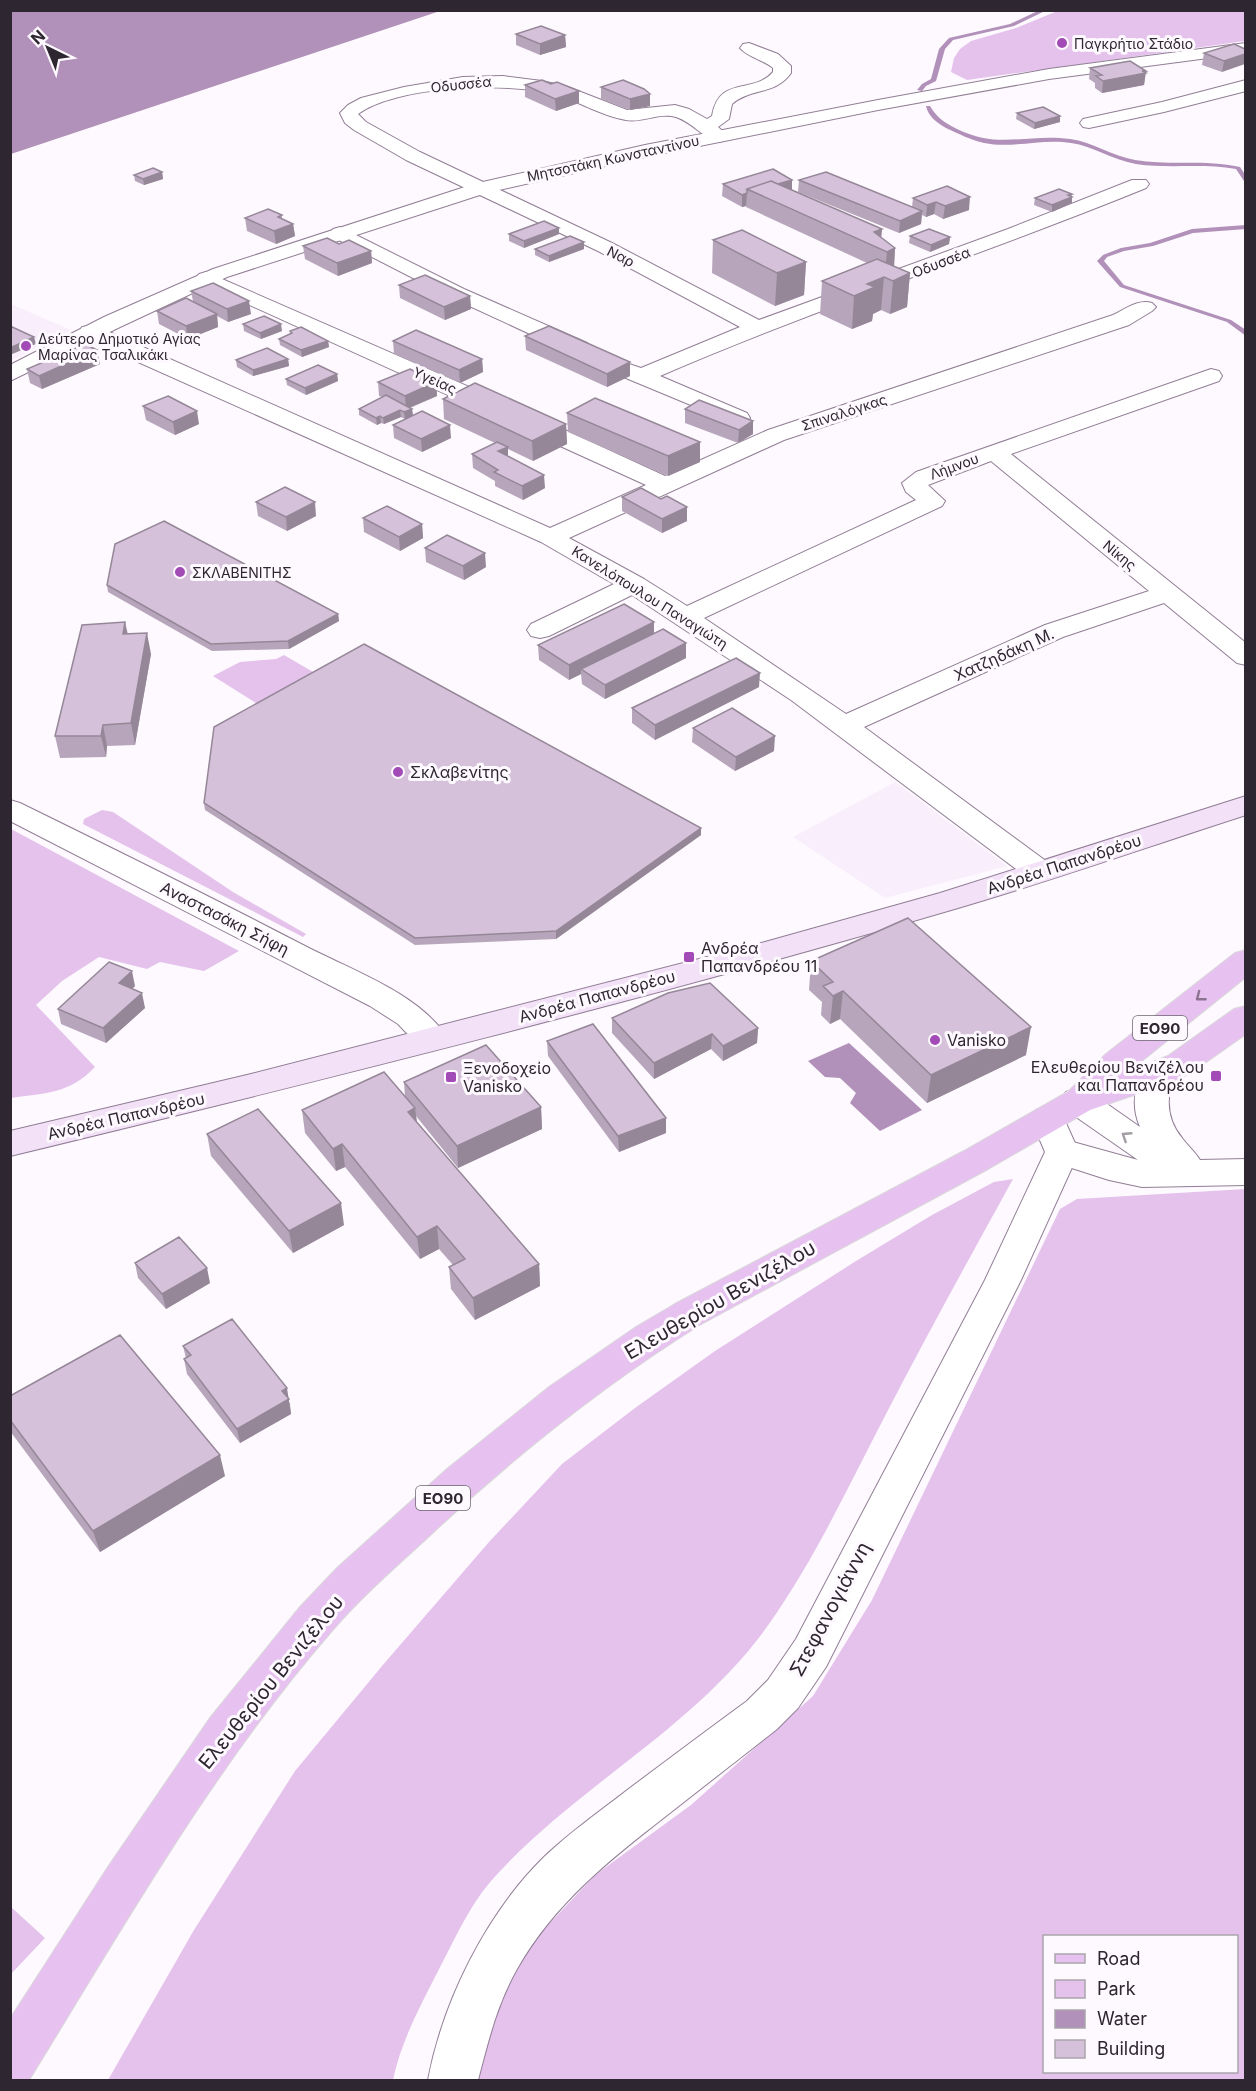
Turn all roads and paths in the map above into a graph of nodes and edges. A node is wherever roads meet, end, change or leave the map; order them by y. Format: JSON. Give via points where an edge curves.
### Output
{"nodes":[{"id":1,"x":749,"y":48,"type":"dead end"},
{"id":2,"x":1245,"y":48,"type":"edge"},
{"id":3,"x":1245,"y":85,"type":"edge"},
{"id":4,"x":737,"y":92,"type":"junction"},
{"id":5,"x":672,"y":110,"type":"junction"},
{"id":6,"x":1089,"y":123,"type":"dead end"},
{"id":7,"x":712,"y":131,"type":"junction"},
{"id":8,"x":1139,"y":184,"type":"dead end"},
{"id":9,"x":481,"y":188,"type":"junction"},
{"id":10,"x":340,"y":233,"type":"junction"},
{"id":11,"x":206,"y":278,"type":"junction"},
{"id":12,"x":1145,"y":307,"type":"dead end"},
{"id":13,"x":758,"y":328,"type":"junction"},
{"id":14,"x":90,"y":332,"type":"junction"},
{"id":15,"x":10,"y":374,"type":"edge"},
{"id":16,"x":641,"y":376,"type":"junction"},
{"id":17,"x":1211,"y":376,"type":"dead end"},
{"id":18,"x":776,"y":435,"type":"junction"},
{"id":19,"x":994,"y":452,"type":"junction"},
{"id":20,"x":663,"y":484,"type":"junction"},
{"id":21,"x":550,"y":537,"type":"junction"},
{"id":22,"x":635,"y":584,"type":"junction"},
{"id":23,"x":1167,"y":594,"type":"junction"},
{"id":24,"x":685,"y":617,"type":"junction"},
{"id":25,"x":540,"y":630,"type":"dead end"},
{"id":26,"x":1245,"y":657,"type":"edge"},
{"id":27,"x":845,"y":725,"type":"junction"},
{"id":28,"x":1245,"y":805,"type":"edge"},
{"id":29,"x":10,"y":809,"type":"edge"},
{"id":30,"x":1039,"y":872,"type":"junction"},
{"id":31,"x":1245,"y":960,"type":"edge"},
{"id":32,"x":1245,"y":1017,"type":"edge"},
{"id":33,"x":432,"y":1039,"type":"junction"},
{"id":34,"x":1157,"y":1075,"type":"junction"},
{"id":35,"x":1063,"y":1124,"type":"junction"},
{"id":36,"x":10,"y":1144,"type":"edge"},
{"id":37,"x":1245,"y":1172,"type":"edge"},
{"id":38,"x":1196,"y":1174,"type":"junction"},
{"id":39,"x":10,"y":2065,"type":"edge"},
{"id":40,"x":453,"y":2080,"type":"edge"}],
"edges":[{"from":1,"to":4,"type":"street","via":[[778,61],[782,73],[769,85]]},
{"from":2,"to":7,"type":"street","name":"Μητσοτάκη Κωνσταντίνου","via":[[1039,76]]},
{"from":3,"to":6,"type":"street"},
{"from":4,"to":5,"type":"street"},
{"from":4,"to":7,"type":"street","via":[[725,101]]},
{"from":5,"to":7,"type":"street"},
{"from":5,"to":9,"type":"street","name":"Οδυσσέα","via":[[629,115],[550,88],[477,80],[399,94],[349,113],[366,131]]},
{"from":7,"to":9,"type":"street","name":"Μητσοτάκη Κωνσταντίνου"},
{"from":8,"to":13,"type":"street","name":"Οδυσσέα"},
{"from":9,"to":10,"type":"street","name":"Μητσοτάκη Κωνσταντίνου"},
{"from":9,"to":13,"type":"street","name":"Ναρ","via":[[605,247]]},
{"from":10,"to":11,"type":"street","name":"Μητσοτάκη Κωνσταντίνου"},
{"from":10,"to":16,"type":"street","via":[[457,293]]},
{"from":11,"to":14,"type":"street","name":"Μητσοτάκη Κωνσταντίνου"},
{"from":11,"to":20,"type":"street","name":"Υγείας"},
{"from":12,"to":18,"type":"street","name":"Σπιναλόγκας","via":[[1121,320]]},
{"from":13,"to":16,"type":"street","name":"Οδυσσέα"},
{"from":14,"to":15,"type":"street","name":"Μητσοτάκη Κωνσταντίνου"},
{"from":14,"to":21,"type":"street","name":"Κανελόπουλου Παναγιώτη"},
{"from":16,"to":18,"type":"street"},
{"from":17,"to":19,"type":"street","name":"Λήμνου"},
{"from":18,"to":20,"type":"street","name":"Σπιναλόγκας"},
{"from":19,"to":23,"type":"street","name":"Νίκης"},
{"from":19,"to":24,"type":"street","name":"Λήμνου","via":[[914,483],[917,491],[933,501]]},
{"from":20,"to":21,"type":"street","name":"Σπιναλόγκας"},
{"from":21,"to":22,"type":"street","name":"Κανελόπουλου Παναγιώτη"},
{"from":22,"to":24,"type":"street","name":"Κανελόπουλου Παναγιώτη"},
{"from":22,"to":25,"type":"street"},
{"from":23,"to":26,"type":"street","name":"Νίκης"},
{"from":23,"to":27,"type":"street","name":"Χατζηδάκη Μ.","via":[[1044,635]]},
{"from":24,"to":27,"type":"street","name":"Κανελόπουλου Παναγιώτη"},
{"from":27,"to":30,"type":"street","name":"Κανελόπουλου Παναγιώτη"},
{"from":28,"to":30,"type":"main road","name":"Ανδρέα Παπανδρέου"},
{"from":29,"to":33,"type":"street","name":"Αναστασάκη Σήφη","via":[[378,998],[410,1017]]},
{"from":30,"to":33,"type":"main road","name":"Ανδρέα Παπανδρέου","via":[[768,952]]},
{"from":31,"to":35,"type":"main road","number":"ΕΟ90","one_way":true,"via":[[1118,1062]]},
{"from":32,"to":34,"type":"main road","number":"ΕΟ90","via":[[1180,1064]]},
{"from":33,"to":36,"type":"main road","name":"Ανδρέα Παπανδρέου"},
{"from":34,"to":35,"type":"main road","number":"ΕΟ90"},
{"from":34,"to":38,"type":"street","via":[[1149,1104],[1158,1130],[1173,1152]]},
{"from":38,"to":35,"type":"street","one_way":true,"via":[[1148,1150]]},
{"from":35,"to":38,"type":"street","via":[[1109,1167],[1142,1174]]},
{"from":35,"to":39,"type":"main road","name":"Ελευθερίου Βενιζέλου","number":"ΕΟ90","via":[[976,1160],[736,1287],[649,1338],[563,1398],[461,1481],[315,1620],[226,1732],[124,1883]]},
{"from":35,"to":40,"type":"street","name":"Στεφανογιάννη","via":[[1003,1280],[811,1653],[783,1694],[762,1715],[587,1849],[530,1906],[489,1971]]},
{"from":37,"to":38,"type":"street"}]}
